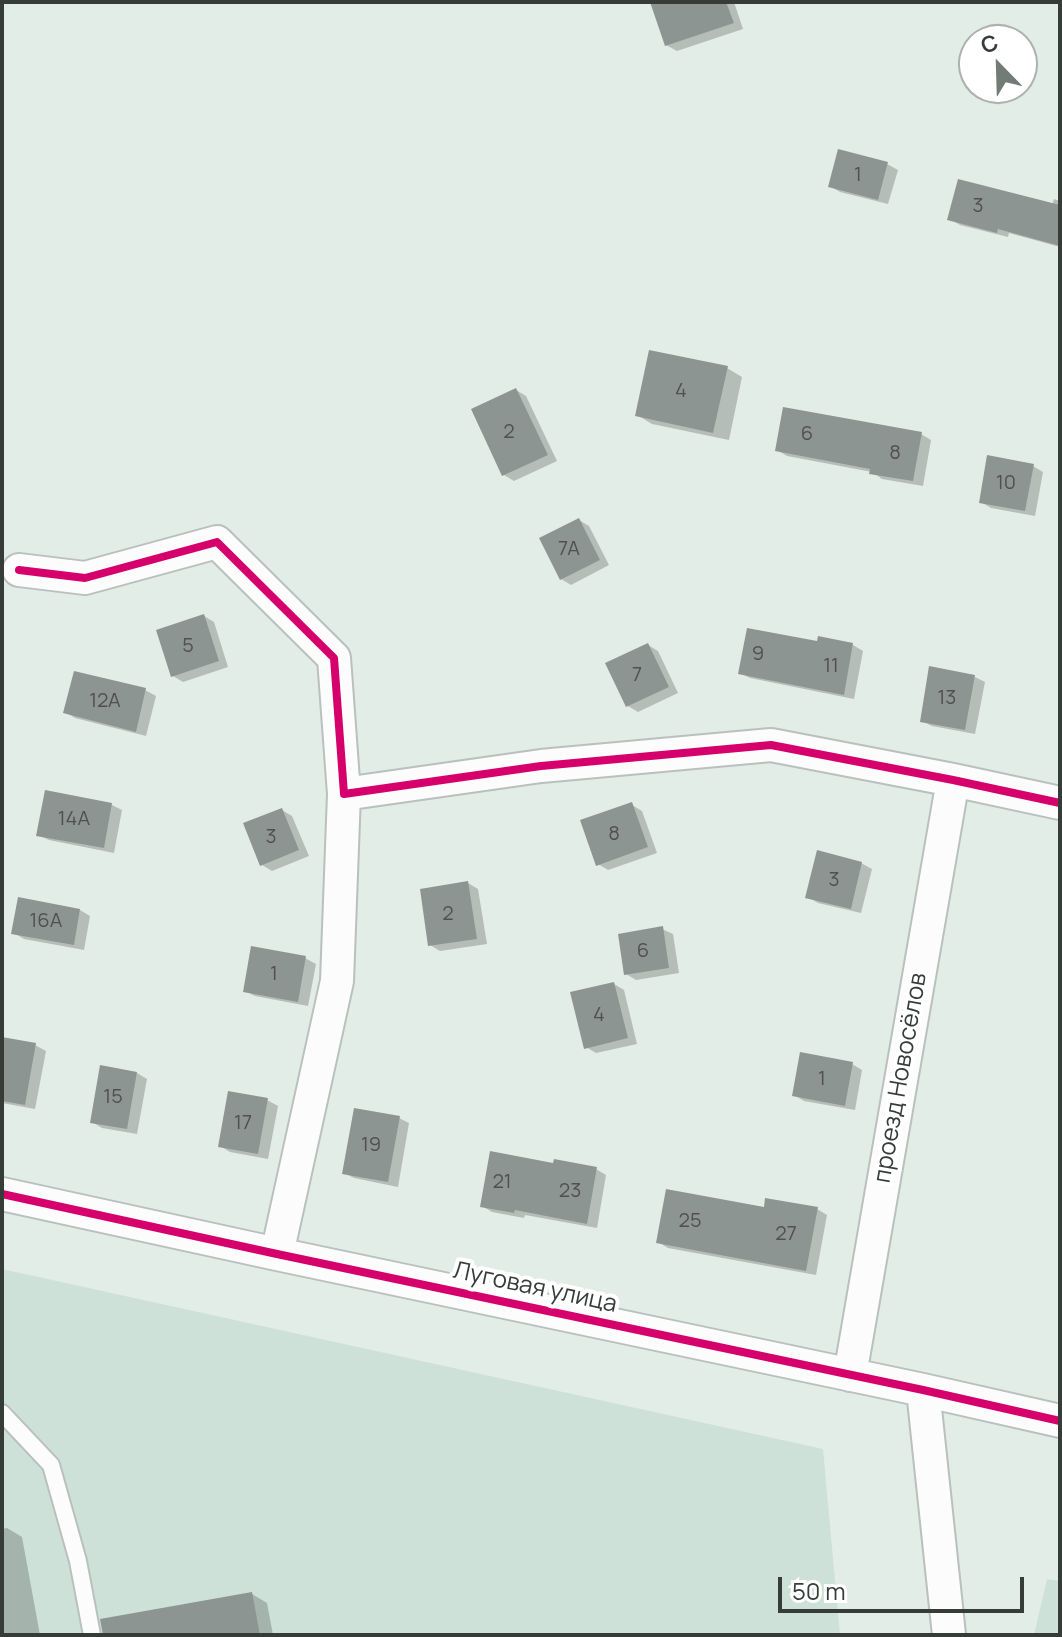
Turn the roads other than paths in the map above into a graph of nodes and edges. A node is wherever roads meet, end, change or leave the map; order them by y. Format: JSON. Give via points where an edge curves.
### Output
{"nodes":[{"id":1,"x":19,"y":570,"type":"dead end"},
{"id":2,"x":953,"y":780,"type":"junction"},
{"id":3,"x":344,"y":794,"type":"junction"},
{"id":4,"x":1060,"y":803,"type":"edge"},
{"id":5,"x":2,"y":1194,"type":"edge"},
{"id":6,"x":277,"y":1254,"type":"junction"},
{"id":7,"x":850,"y":1375,"type":"junction"},
{"id":8,"x":923,"y":1390,"type":"junction"},
{"id":9,"x":2,"y":1413,"type":"edge"},
{"id":10,"x":1060,"y":1421,"type":"edge"},
{"id":11,"x":92,"y":1635,"type":"edge"},
{"id":12,"x":949,"y":1635,"type":"edge"}],
"edges":[{"from":1,"to":3,"type":"street","via":[[85,578],[217,542],[334,658]]},
{"from":2,"to":3,"type":"street","via":[[771,745],[541,766]]},
{"from":2,"to":4,"type":"street"},
{"from":2,"to":7,"type":"street","name":"проезд Новосёлов"},
{"from":3,"to":6,"type":"street","via":[[337,981]]},
{"from":5,"to":6,"type":"street","name":"Луговая улица"},
{"from":6,"to":7,"type":"street","name":"Луговая улица"},
{"from":7,"to":8,"type":"street","name":"Луговая улица"},
{"from":8,"to":10,"type":"street","name":"Луговая улица"},
{"from":8,"to":12,"type":"street"},
{"from":9,"to":11,"type":"lane","via":[[51,1465]]}]}
